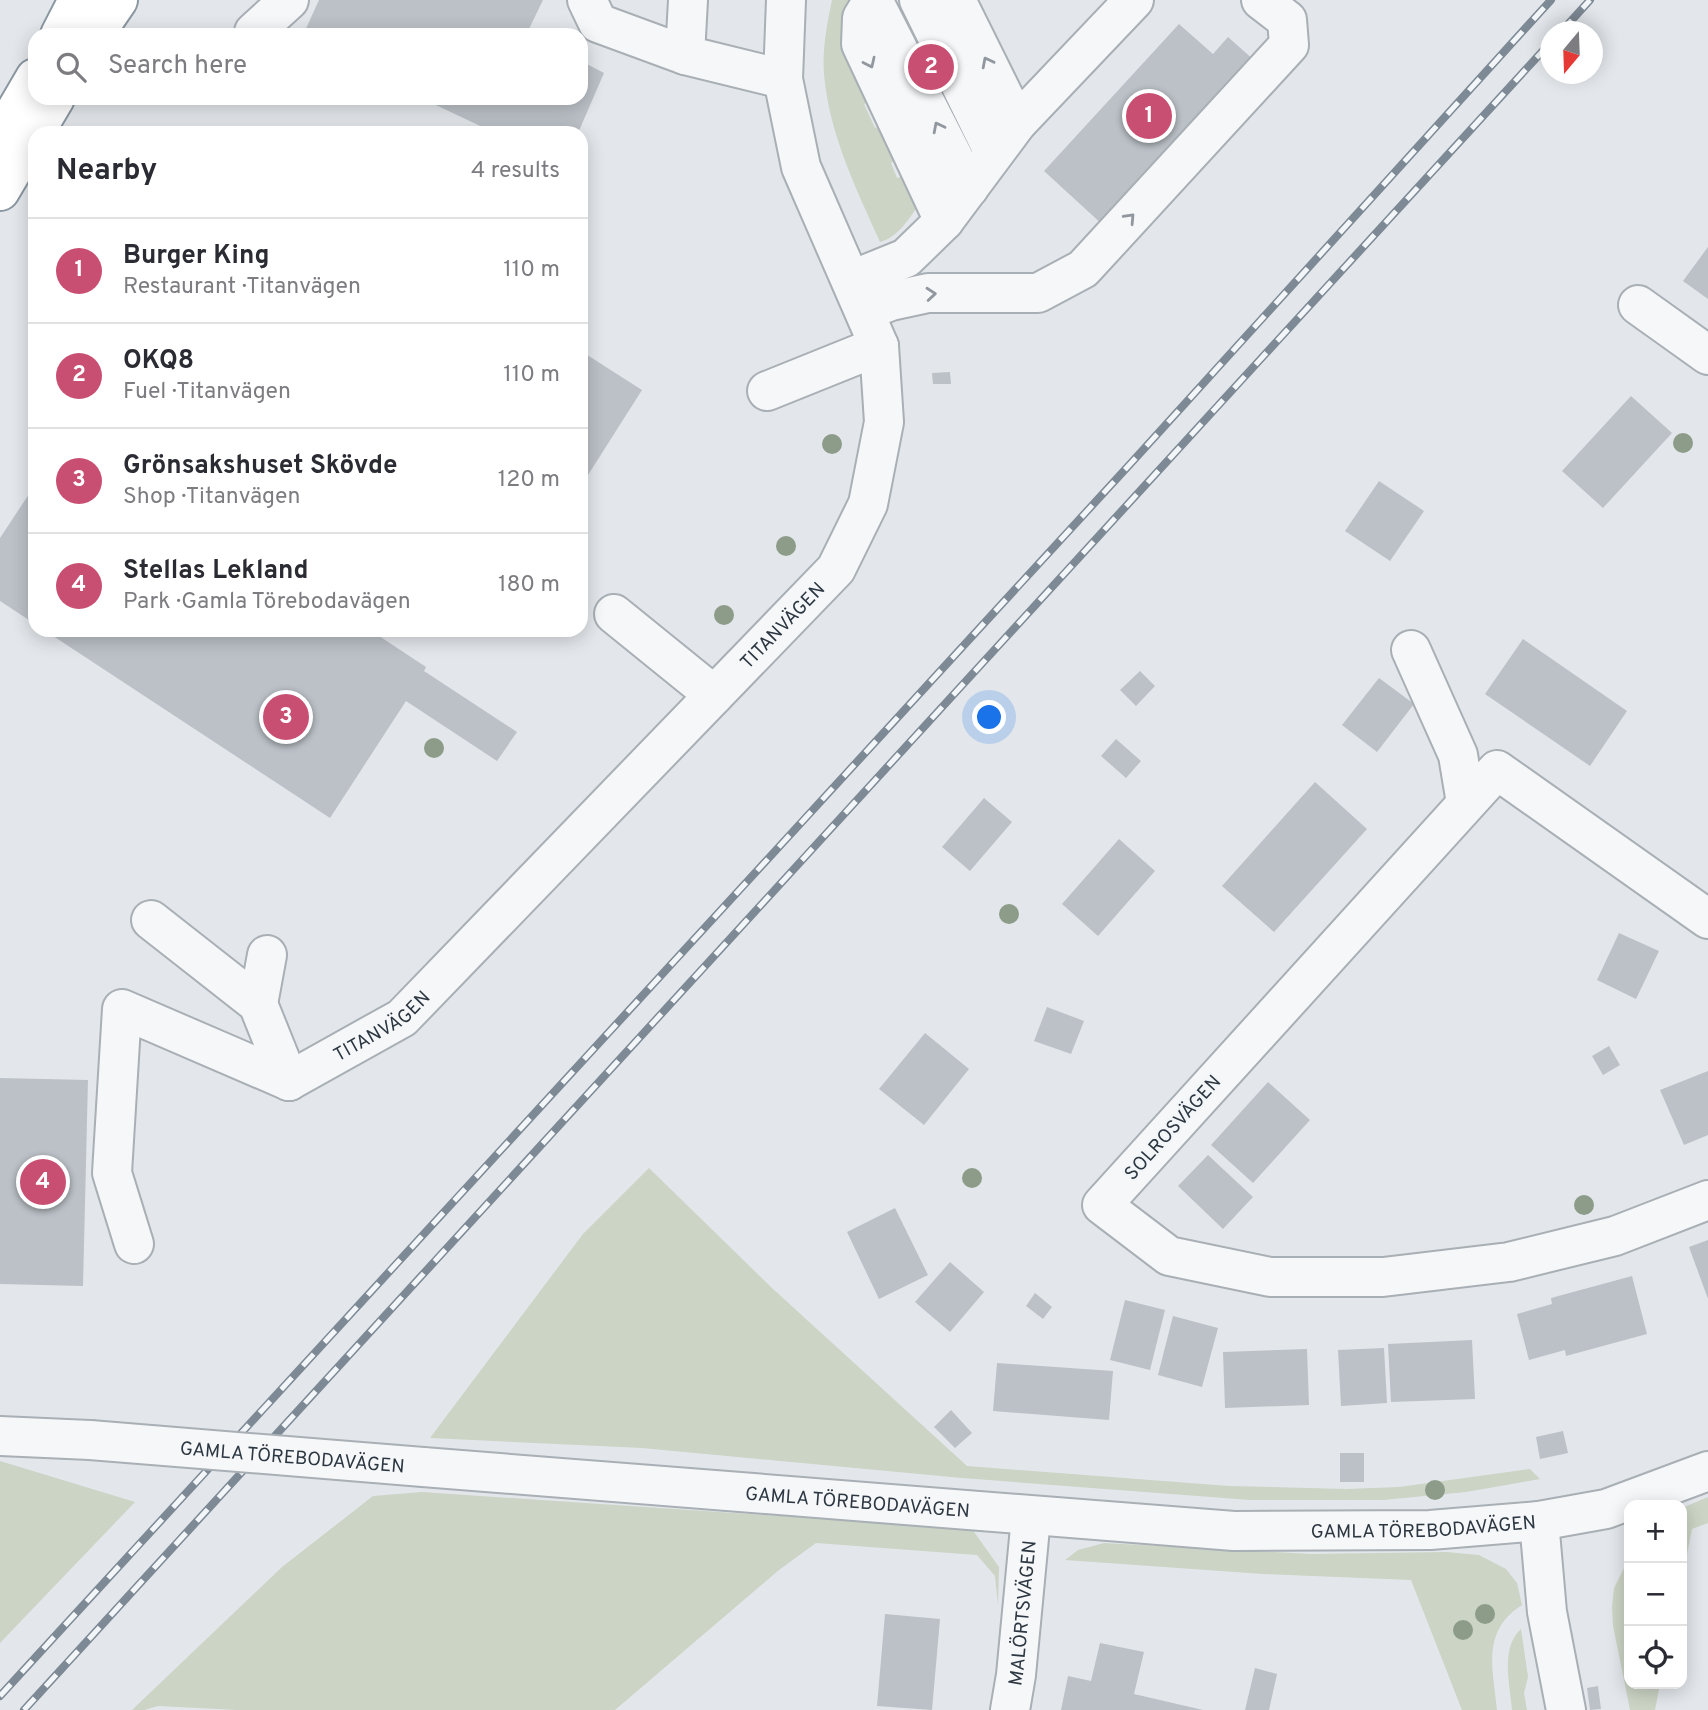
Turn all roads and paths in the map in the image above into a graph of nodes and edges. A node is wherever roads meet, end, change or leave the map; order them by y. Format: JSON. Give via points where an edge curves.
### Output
{"nodes":[{"id":1,"x":78,"y":0,"type":"edge"},
{"id":2,"x":108,"y":0,"type":"edge"},
{"id":3,"x":118,"y":0,"type":"edge"},
{"id":4,"x":289,"y":0,"type":"edge"},
{"id":5,"x":587,"y":0,"type":"edge"},
{"id":6,"x":688,"y":0,"type":"edge"},
{"id":7,"x":786,"y":0,"type":"edge"},
{"id":8,"x":873,"y":0,"type":"edge"},
{"id":9,"x":919,"y":0,"type":"edge"},
{"id":10,"x":956,"y":0,"type":"edge"},
{"id":11,"x":1134,"y":0,"type":"edge"},
{"id":12,"x":1261,"y":0,"type":"edge"},
{"id":13,"x":75,"y":28,"type":"edge"},
{"id":14,"x":258,"y":28,"type":"edge"},
{"id":15,"x":685,"y":54,"type":"junction"},
{"id":16,"x":783,"y":79,"type":"junction"},
{"id":17,"x":28,"y":90,"type":"edge"},
{"id":18,"x":51,"y":105,"type":"edge"},
{"id":19,"x":1017,"y":123,"type":"junction"},
{"id":20,"x":38,"y":126,"type":"edge"},
{"id":21,"x":0,"y":138,"type":"edge"},
{"id":22,"x":28,"y":144,"type":"edge"},
{"id":23,"x":995,"y":153,"type":"junction"},
{"id":24,"x":969,"y":188,"type":"junction"},
{"id":25,"x":0,"y":191,"type":"edge"},
{"id":26,"x":944,"y":221,"type":"junction"},
{"id":27,"x":858,"y":295,"type":"junction"},
{"id":28,"x":1638,"y":305,"type":"dead end"},
{"id":29,"x":879,"y":346,"type":"junction"},
{"id":30,"x":1708,"y":355,"type":"edge"},
{"id":31,"x":766,"y":391,"type":"dead end"},
{"id":32,"x":614,"y":614,"type":"dead end"},
{"id":33,"x":1411,"y":650,"type":"dead end"},
{"id":34,"x":714,"y":695,"type":"junction"},
{"id":35,"x":1466,"y":803,"type":"junction"},
{"id":36,"x":1708,"y":919,"type":"edge"},
{"id":37,"x":151,"y":920,"type":"dead end"},
{"id":38,"x":267,"y":955,"type":"dead end"},
{"id":39,"x":258,"y":1004,"type":"junction"},
{"id":40,"x":289,"y":1081,"type":"junction"},
{"id":41,"x":1708,"y":1200,"type":"edge"},
{"id":42,"x":134,"y":1244,"type":"dead end"},
{"id":43,"x":0,"y":1436,"type":"edge"},
{"id":44,"x":1708,"y":1471,"type":"edge"},
{"id":45,"x":1031,"y":1517,"type":"junction"},
{"id":46,"x":1539,"y":1521,"type":"junction"},
{"id":47,"x":1010,"y":1710,"type":"edge"},
{"id":48,"x":1566,"y":1710,"type":"edge"}],
"edges":[{"from":1,"to":13,"type":"highway"},
{"from":2,"to":13,"type":"highway"},
{"from":3,"to":13,"type":"highway"},
{"from":4,"to":14,"type":"street"},
{"from":5,"to":15,"type":"street","via":[[598,23]]},
{"from":6,"to":15,"type":"street"},
{"from":7,"to":16,"type":"street","name":"TITANVÄGEN"},
{"from":24,"to":8,"type":"street","one_way":true},
{"from":8,"to":26,"type":"street","one_way":true,"via":[[862,18],[861,44]]},
{"from":9,"to":23,"type":"street"},
{"from":19,"to":10,"type":"street","one_way":true},
{"from":11,"to":19,"type":"street"},
{"from":27,"to":12,"type":"street","one_way":true,"via":[[891,301],[928,293],[1038,293],[1083,269],[1289,45],[1287,20]]},
{"from":15,"to":16,"type":"street"},
{"from":16,"to":27,"type":"street","name":"TITANVÄGEN","via":[[801,166]]},
{"from":17,"to":21,"type":"highway"},
{"from":18,"to":20,"type":"highway"},
{"from":19,"to":23,"type":"street"},
{"from":22,"to":25,"type":"highway"},
{"from":23,"to":24,"type":"street"},
{"from":24,"to":26,"type":"street"},
{"from":26,"to":27,"type":"street"},
{"from":27,"to":29,"type":"street","name":"TITANVÄGEN"},
{"from":28,"to":30,"type":"street"},
{"from":29,"to":31,"type":"street"},
{"from":29,"to":34,"type":"street","name":"TITANVÄGEN","via":[[884,422],[868,504],[836,569]]},
{"from":32,"to":34,"type":"street"},
{"from":33,"to":35,"type":"street","via":[[1458,755]]},
{"from":34,"to":40,"type":"street","name":"TITANVÄGEN","via":[[401,1018]]},
{"from":35,"to":36,"type":"street","name":"SOLROSVÄGEN","via":[[1497,769]]},
{"from":35,"to":41,"type":"street","name":"SOLROSVÄGEN","via":[[1102,1205],[1169,1256],[1270,1277],[1384,1278],[1523,1259],[1615,1236]]},
{"from":37,"to":39,"type":"street"},
{"from":38,"to":39,"type":"street"},
{"from":39,"to":40,"type":"street"},
{"from":40,"to":42,"type":"street","via":[[122,1009],[112,1173]]},
{"from":43,"to":45,"type":"street","name":"GAMLA TÖREBODAVÄGEN","bridge":true},
{"from":44,"to":46,"type":"street","name":"GAMLA TÖREBODAVÄGEN","via":[[1606,1509]]},
{"from":45,"to":46,"type":"street","name":"GAMLA TÖREBODAVÄGEN","via":[[1234,1531],[1430,1530]]},
{"from":45,"to":47,"type":"street","name":"MALÖRTSVÄGEN"},
{"from":46,"to":48,"type":"street","via":[[1547,1612]]}]}
